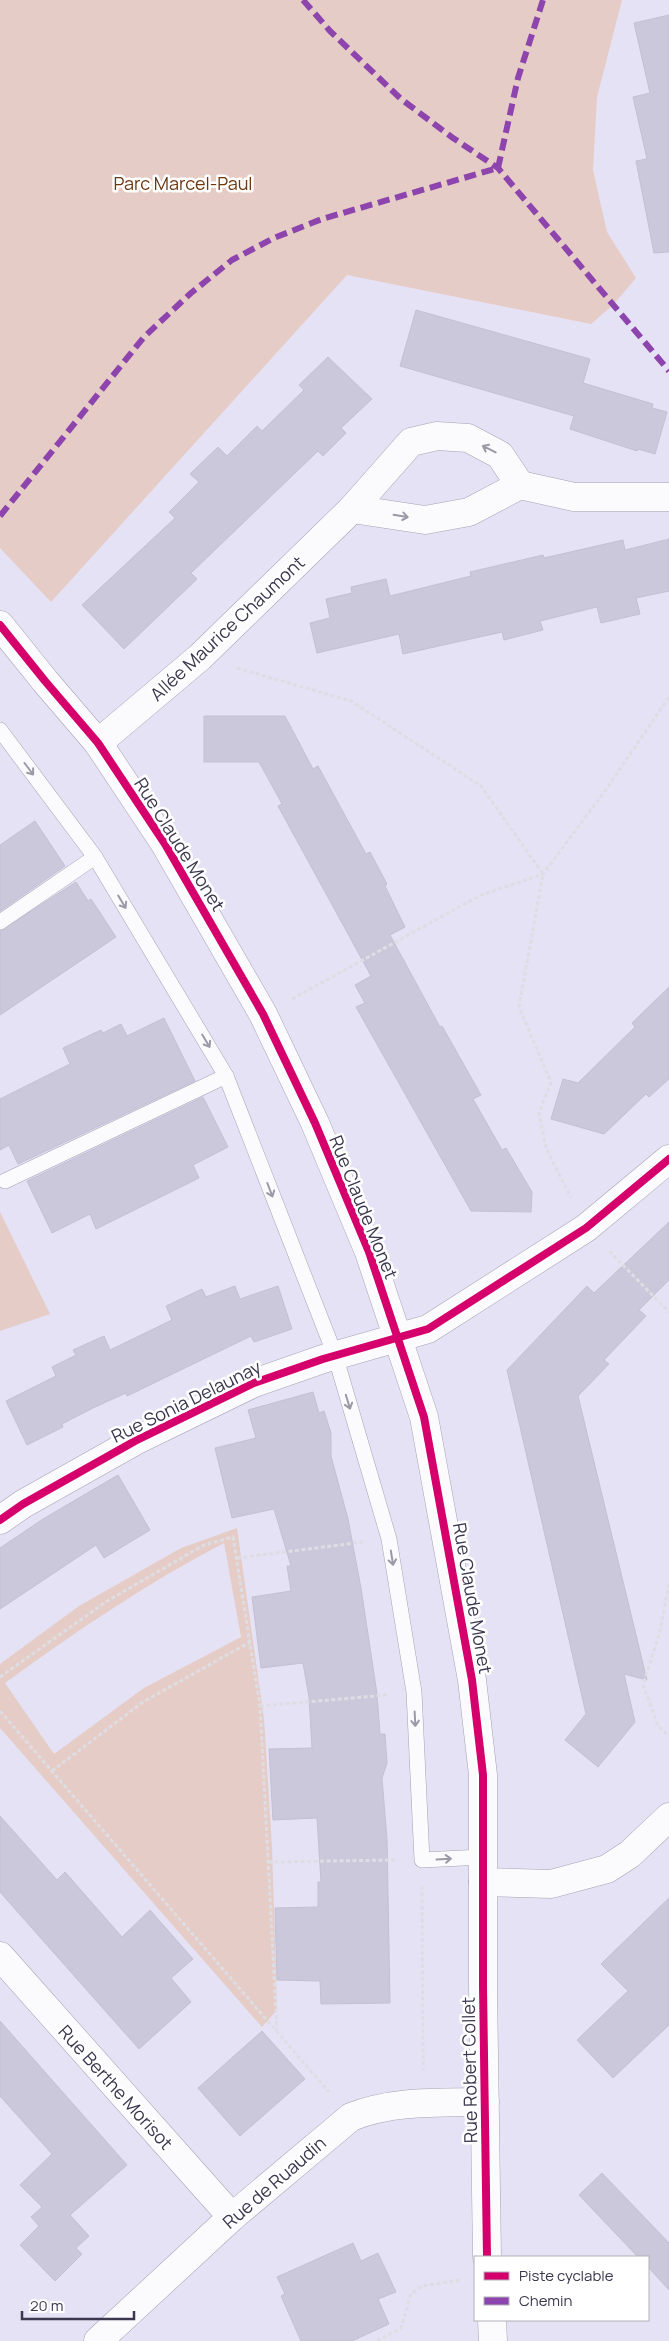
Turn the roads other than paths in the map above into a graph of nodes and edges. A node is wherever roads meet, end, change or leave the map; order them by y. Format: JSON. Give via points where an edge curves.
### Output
{"nodes":[{"id":1,"x":520,"y":485,"type":"junction"},
{"id":2,"x":669,"y":497,"type":"edge"},
{"id":3,"x":352,"y":509,"type":"junction"},
{"id":4,"x":0,"y":625,"type":"edge"},
{"id":5,"x":0,"y":730,"type":"edge"},
{"id":6,"x":98,"y":743,"type":"junction"},
{"id":7,"x":95,"y":857,"type":"junction"},
{"id":8,"x":0,"y":922,"type":"edge"},
{"id":9,"x":226,"y":1076,"type":"junction"},
{"id":10,"x":667,"y":1162,"type":"edge"},
{"id":11,"x":5,"y":1181,"type":"dead end"},
{"id":12,"x":398,"y":1338,"type":"junction"},
{"id":13,"x":334,"y":1355,"type":"junction"},
{"id":14,"x":0,"y":1520,"type":"edge"},
{"id":15,"x":669,"y":1817,"type":"edge"},
{"id":16,"x":483,"y":1869,"type":"junction"},
{"id":17,"x":0,"y":1956,"type":"edge"},
{"id":18,"x":485,"y":2102,"type":"junction"},
{"id":19,"x":232,"y":2217,"type":"junction"},
{"id":20,"x":487,"y":2256,"type":"edge"},
{"id":21,"x":492,"y":2321,"type":"edge"},
{"id":22,"x":98,"y":2341,"type":"edge"},
{"id":23,"x":493,"y":2341,"type":"edge"}],
"edges":[{"from":1,"to":2,"type":"street","via":[[574,496]]},
{"from":3,"to":1,"type":"street","one_way":true,"via":[[425,520],[469,512]]},
{"from":1,"to":3,"type":"street","name":"Allée Maurice Chaumont","one_way":true,"via":[[500,454],[468,438],[437,436],[411,442]]},
{"from":3,"to":6,"type":"street","name":"Allée Maurice Chaumont","via":[[200,657]]},
{"from":4,"to":6,"type":"street","name":"Rue Claude Monet"},
{"from":5,"to":7,"type":"lane","one_way":true},
{"from":6,"to":12,"type":"street","name":"Rue Claude Monet","via":[[166,844],[263,1014],[369,1252]]},
{"from":7,"to":8,"type":"lane"},
{"from":7,"to":9,"type":"lane","one_way":true},
{"from":9,"to":11,"type":"lane"},
{"from":9,"to":13,"type":"lane","one_way":true},
{"from":10,"to":12,"type":"street","name":"Rue Sonia Delaunay","via":[[586,1228],[428,1329]]},
{"from":12,"to":13,"type":"street","name":"Rue Sonia Delaunay"},
{"from":12,"to":16,"type":"street","name":"Rue Claude Monet","via":[[424,1417],[472,1680],[483,1775]]},
{"from":13,"to":14,"type":"street","name":"Rue Sonia Delaunay","via":[[254,1383],[143,1437]]},
{"from":13,"to":16,"type":"lane","one_way":true,"via":[[389,1539],[414,1692],[422,1860]]},
{"from":15,"to":16,"type":"street","via":[[630,1854],[607,1869],[551,1884]]},
{"from":16,"to":18,"type":"street","name":"Rue Robert Collet"},
{"from":17,"to":19,"type":"street","name":"Rue Berthe Morisot"},
{"from":18,"to":19,"type":"street","name":"Rue de Ruaudin","via":[[407,2103],[372,2108],[350,2117]]},
{"from":18,"to":20,"type":"street","name":"Rue Robert Collet"},
{"from":19,"to":22,"type":"street","name":"Rue de Ruaudin"},
{"from":21,"to":23,"type":"street"}]}
